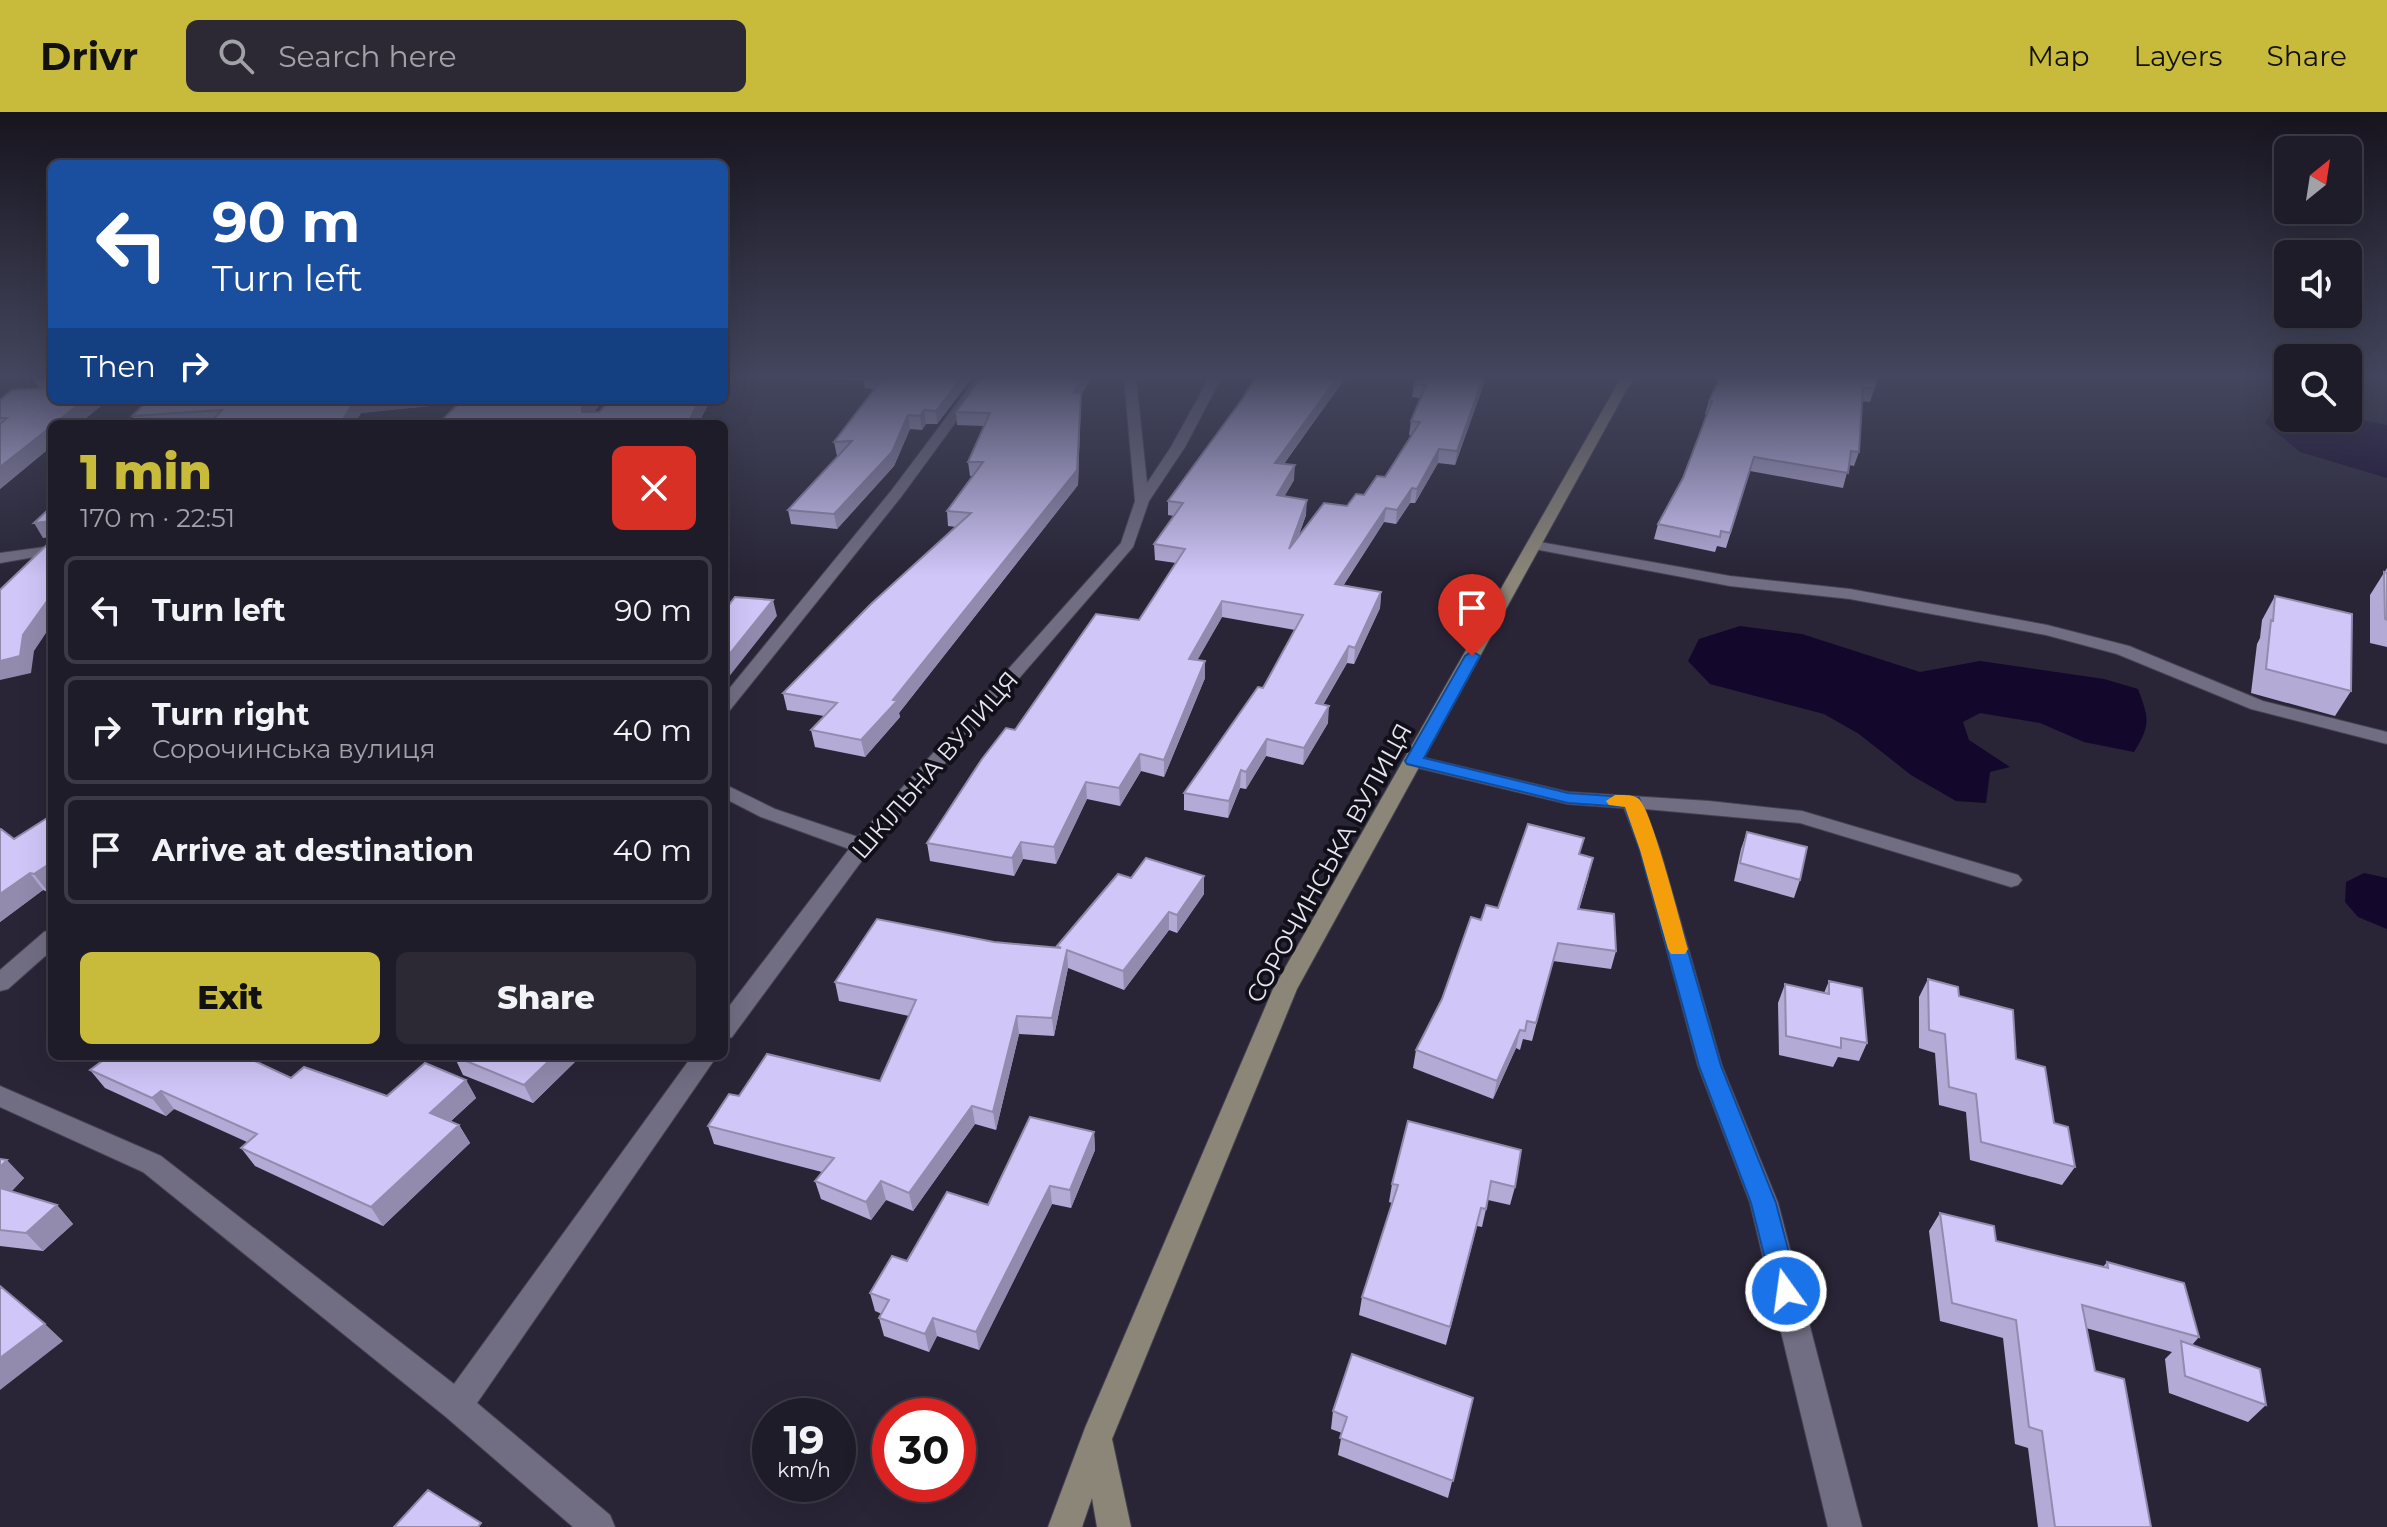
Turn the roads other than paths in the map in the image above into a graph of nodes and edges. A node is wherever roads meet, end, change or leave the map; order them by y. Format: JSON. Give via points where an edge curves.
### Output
{"nodes":[{"id":1,"x":933,"y":444,"type":"edge"},
{"id":2,"x":1136,"y":444,"type":"edge"},
{"id":3,"x":1180,"y":444,"type":"edge"},
{"id":4,"x":1590,"y":444,"type":"edge"},
{"id":5,"x":1142,"y":501,"type":"junction"},
{"id":6,"x":1534,"y":545,"type":"junction"},
{"id":7,"x":48,"y":551,"type":"edge"},
{"id":8,"x":0,"y":558,"type":"edge"},
{"id":9,"x":728,"y":701,"type":"edge"},
{"id":10,"x":2387,"y":738,"type":"edge"},
{"id":11,"x":1413,"y":761,"type":"junction"},
{"id":12,"x":728,"y":792,"type":"edge"},
{"id":13,"x":1632,"y":802,"type":"junction"},
{"id":14,"x":862,"y":846,"type":"junction"},
{"id":15,"x":2011,"y":880,"type":"dead end"},
{"id":16,"x":48,"y":941,"type":"edge"},
{"id":17,"x":0,"y":983,"type":"edge"},
{"id":18,"x":728,"y":1026,"type":"edge"},
{"id":19,"x":702,"y":1060,"type":"edge"},
{"id":20,"x":0,"y":1096,"type":"edge"},
{"id":21,"x":457,"y":1406,"type":"junction"},
{"id":22,"x":1096,"y":1439,"type":"junction"},
{"id":23,"x":598,"y":1527,"type":"edge"},
{"id":24,"x":1065,"y":1527,"type":"edge"},
{"id":25,"x":1114,"y":1527,"type":"edge"},
{"id":26,"x":1845,"y":1527,"type":"edge"}],
"edges":[{"from":1,"to":9,"type":"street"},
{"from":2,"to":5,"type":"street","name":"ШКІЛЬНА ВУЛИЦЯ"},
{"from":3,"to":5,"type":"street","name":"ШКІЛЬНА ВУЛИЦЯ"},
{"from":4,"to":6,"type":"main road","name":"СОРОЧИНСЬКА ВУЛИЦЯ"},
{"from":5,"to":14,"type":"street","name":"ШКІЛЬНА ВУЛИЦЯ","via":[[1128,544]]},
{"from":6,"to":10,"type":"street","via":[[2047,630],[2123,650],[2257,705]]},
{"from":6,"to":11,"type":"main road","name":"СОРОЧИНСЬКА ВУЛИЦЯ"},
{"from":7,"to":8,"type":"street"},
{"from":11,"to":13,"type":"street","via":[[1568,798]]},
{"from":11,"to":22,"type":"main road","name":"СОРОЧИНСЬКА ВУЛИЦЯ","via":[[1285,989]]},
{"from":12,"to":14,"type":"street","via":[[768,813]]},
{"from":13,"to":15,"type":"street","via":[[1802,817]]},
{"from":13,"to":26,"type":"street","via":[[1710,1066],[1764,1203]]},
{"from":14,"to":18,"type":"street","name":"ШКІЛЬНА ВУЛИЦЯ"},
{"from":16,"to":17,"type":"street"},
{"from":19,"to":21,"type":"street"},
{"from":20,"to":21,"type":"street","via":[[152,1164]]},
{"from":21,"to":23,"type":"street"},
{"from":22,"to":24,"type":"main road","name":"СОРОЧИНСЬКА ВУЛИЦЯ"},
{"from":22,"to":25,"type":"main road"}]}
